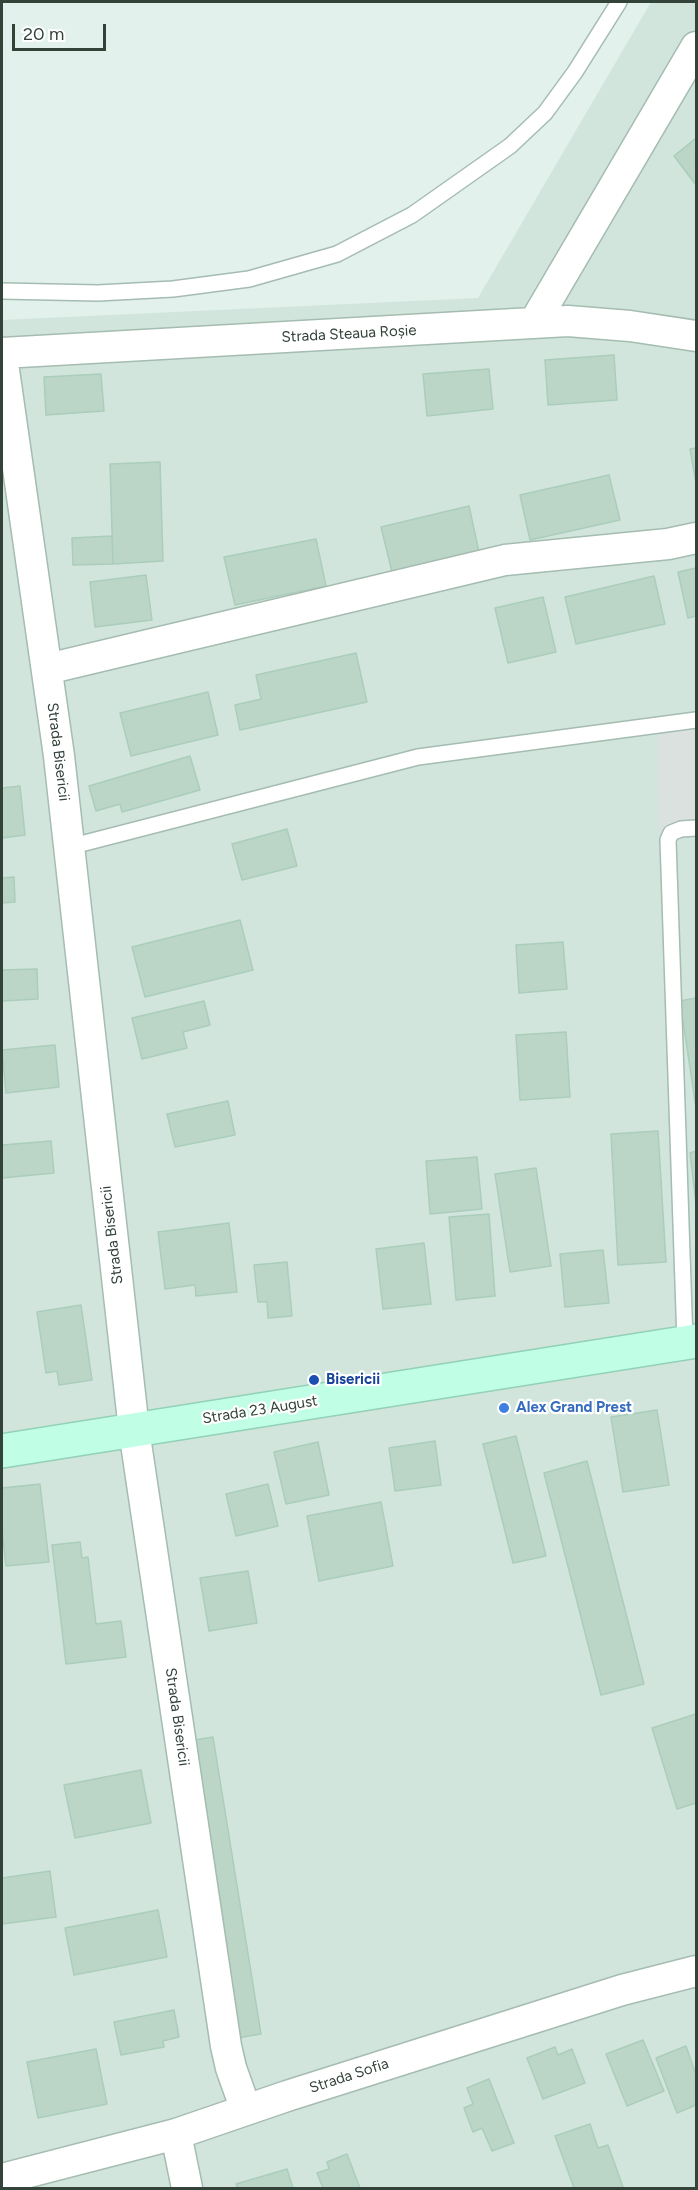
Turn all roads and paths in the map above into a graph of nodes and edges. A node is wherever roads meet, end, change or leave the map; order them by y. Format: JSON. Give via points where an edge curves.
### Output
{"nodes":[{"id":1,"x":619,"y":2,"type":"edge"},
{"id":2,"x":696,"y":47,"type":"edge"},
{"id":3,"x":2,"y":291,"type":"edge"},
{"id":4,"x":534,"y":323,"type":"junction"},
{"id":5,"x":696,"y":336,"type":"edge"},
{"id":6,"x":2,"y":355,"type":"edge"},
{"id":7,"x":696,"y":538,"type":"edge"},
{"id":8,"x":47,"y":669,"type":"junction"},
{"id":9,"x":696,"y":720,"type":"edge"},
{"id":10,"x":696,"y":828,"type":"edge"},
{"id":11,"x":69,"y":847,"type":"junction"},
{"id":12,"x":691,"y":1342,"type":"edge"},
{"id":13,"x":134,"y":1430,"type":"junction"},
{"id":14,"x":2,"y":1451,"type":"edge"},
{"id":15,"x":696,"y":1971,"type":"edge"},
{"id":16,"x":246,"y":2110,"type":"junction"},
{"id":17,"x":176,"y":2134,"type":"junction"},
{"id":18,"x":2,"y":2179,"type":"edge"},
{"id":19,"x":188,"y":2188,"type":"edge"}],
"edges":[{"from":1,"to":3,"type":"lane","via":[[545,113],[510,146],[412,215],[337,254],[249,279],[173,289]]},
{"from":2,"to":4,"type":"street"},
{"from":4,"to":5,"type":"street","name":"Strada Steaua Roșie","via":[[568,321]]},
{"from":4,"to":6,"type":"street","name":"Strada Steaua Roșie"},
{"from":6,"to":8,"type":"street","name":"Strada Bisericii"},
{"from":7,"to":8,"type":"street","via":[[506,560]]},
{"from":8,"to":11,"type":"street","name":"Strada Bisericii"},
{"from":9,"to":11,"type":"lane","via":[[417,758]]},
{"from":10,"to":12,"type":"lane","via":[[671,832],[668,840]]},
{"from":11,"to":13,"type":"street","name":"Strada Bisericii"},
{"from":12,"to":13,"type":"main road","name":"Strada 23 August"},
{"from":13,"to":14,"type":"main road","name":"Strada 23 August"},
{"from":13,"to":16,"type":"street","name":"Strada Bisericii","via":[[226,2046]]},
{"from":15,"to":16,"type":"street","name":"Strada Sofia","via":[[622,1990]]},
{"from":16,"to":17,"type":"street","name":"Strada Sofia"},
{"from":17,"to":18,"type":"street","name":"Strada Sofia"},
{"from":17,"to":19,"type":"street"}]}
